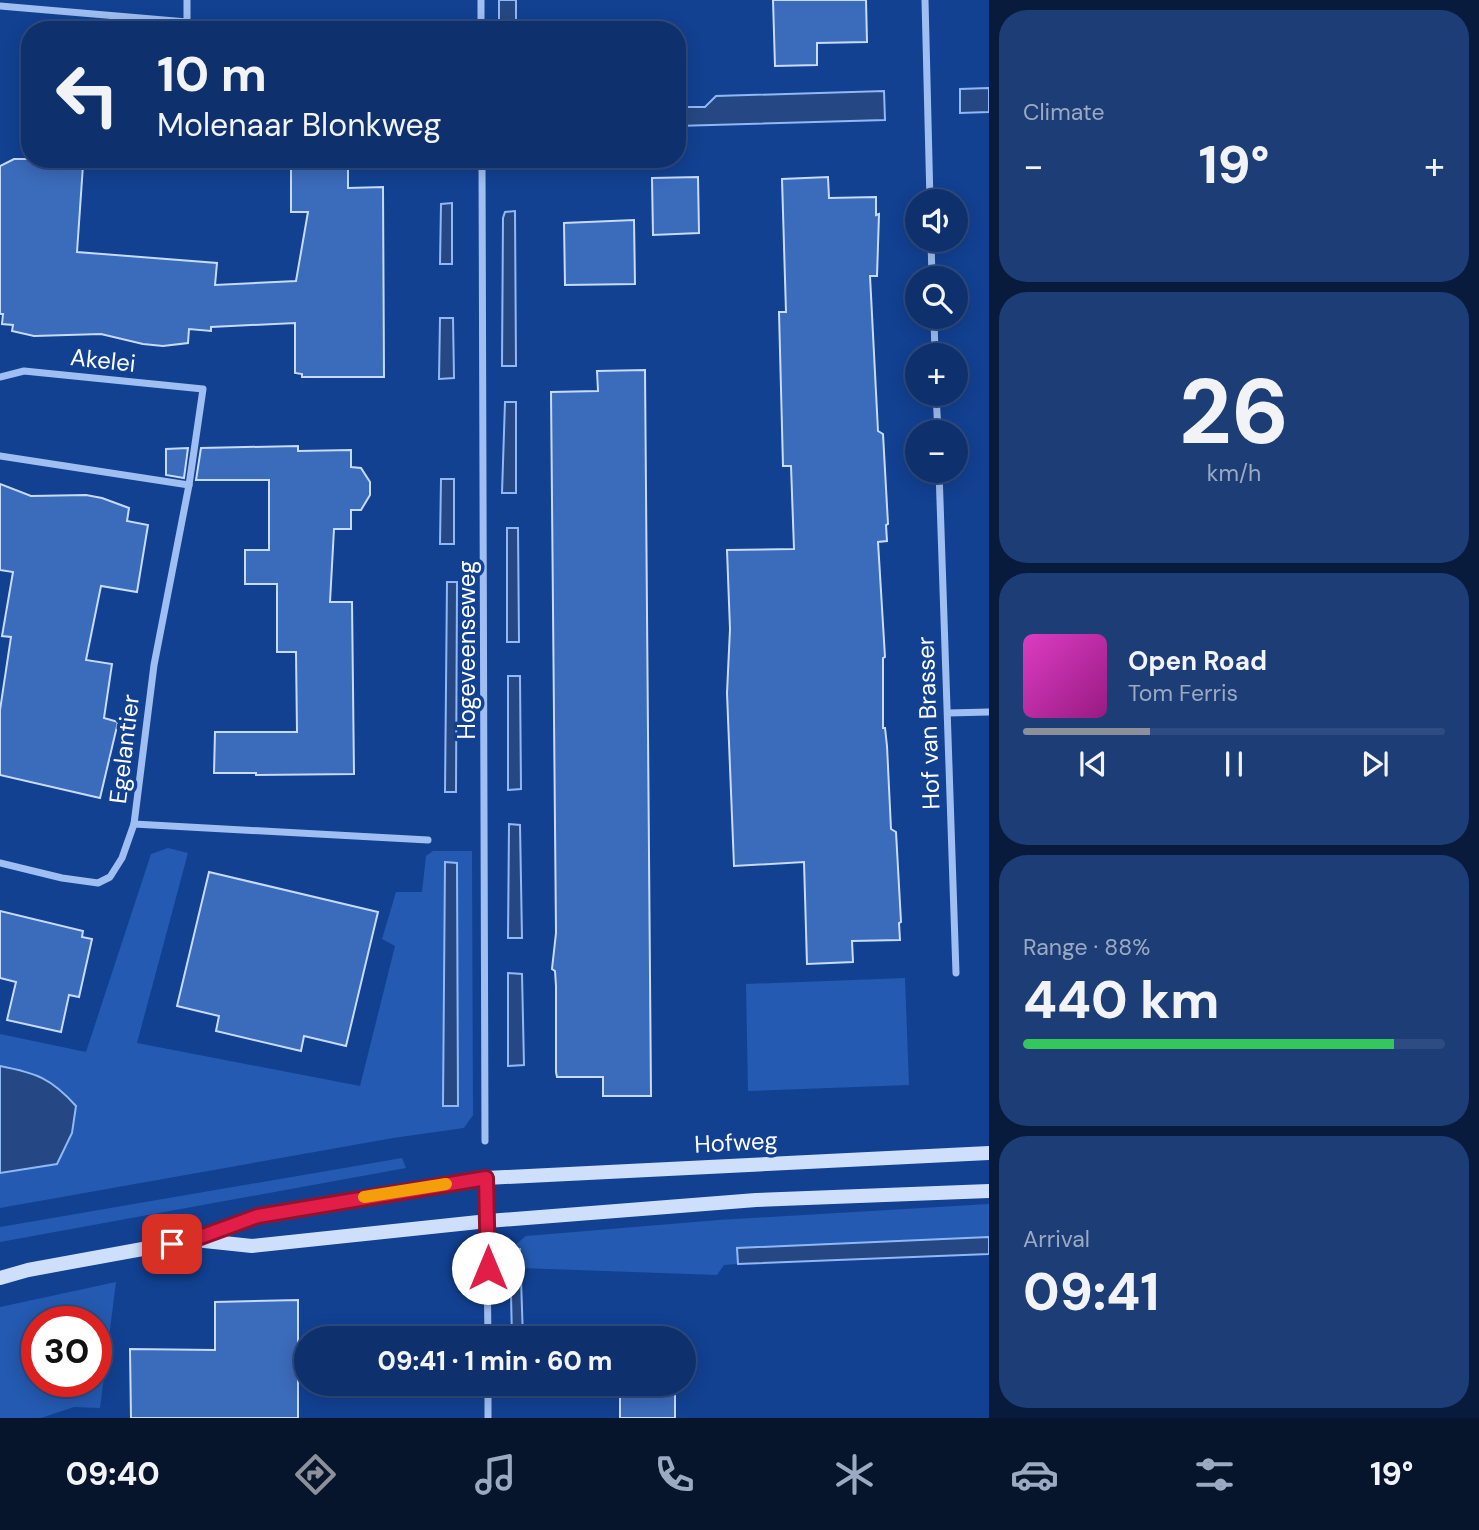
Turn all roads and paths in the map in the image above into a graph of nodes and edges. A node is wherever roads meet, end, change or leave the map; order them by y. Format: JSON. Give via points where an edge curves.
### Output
{"nodes":[{"id":1,"x":187,"y":0,"type":"edge"},
{"id":2,"x":481,"y":0,"type":"edge"},
{"id":3,"x":925,"y":0,"type":"edge"},
{"id":4,"x":0,"y":6,"type":"edge"},
{"id":5,"x":175,"y":21,"type":"edge"},
{"id":6,"x":187,"y":21,"type":"edge"},
{"id":7,"x":481,"y":21,"type":"edge"},
{"id":8,"x":482,"y":168,"type":"edge"},
{"id":9,"x":930,"y":189,"type":"edge"},
{"id":10,"x":0,"y":377,"type":"edge"},
{"id":11,"x":203,"y":389,"type":"joint"},
{"id":12,"x":0,"y":456,"type":"edge"},
{"id":13,"x":939,"y":483,"type":"edge"},
{"id":14,"x":189,"y":485,"type":"junction"},
{"id":15,"x":989,"y":712,"type":"edge"},
{"id":16,"x":948,"y":713,"type":"junction"},
{"id":17,"x":134,"y":824,"type":"junction"},
{"id":18,"x":428,"y":840,"type":"dead end"},
{"id":19,"x":0,"y":863,"type":"edge"},
{"id":20,"x":956,"y":973,"type":"dead end"},
{"id":21,"x":485,"y":1140,"type":"dead end"},
{"id":22,"x":989,"y":1153,"type":"edge"},
{"id":23,"x":486,"y":1178,"type":"junction"},
{"id":24,"x":989,"y":1191,"type":"edge"},
{"id":25,"x":488,"y":1221,"type":"junction"},
{"id":26,"x":192,"y":1240,"type":"junction"},
{"id":27,"x":0,"y":1278,"type":"edge"},
{"id":28,"x":488,"y":1326,"type":"edge"},
{"id":29,"x":488,"y":1396,"type":"edge"},
{"id":30,"x":488,"y":1418,"type":"edge"}],
"edges":[{"from":1,"to":6,"type":"street"},
{"from":2,"to":7,"type":"street"},
{"from":3,"to":9,"type":"street"},
{"from":4,"to":5,"type":"street"},
{"from":8,"to":21,"type":"street","name":"Hogeveenseweg"},
{"from":10,"to":11,"type":"street","name":"Akelei","via":[[24,371]]},
{"from":11,"to":14,"type":"street","name":"Egelantier"},
{"from":12,"to":14,"type":"street"},
{"from":13,"to":16,"type":"street","name":"Hof van Brasser"},
{"from":14,"to":17,"type":"street","name":"Egelantier","via":[[154,666]]},
{"from":15,"to":16,"type":"street"},
{"from":16,"to":20,"type":"street","name":"Hof van Brasser"},
{"from":17,"to":18,"type":"street","name":"Egelantier"},
{"from":17,"to":19,"type":"street","via":[[122,858],[110,877],[98,883]]},
{"from":22,"to":23,"type":"main road","name":"Hofweg"},
{"from":23,"to":25,"type":"street"},
{"from":23,"to":26,"type":"main road","name":"Hofweg","via":[[258,1216]]},
{"from":24,"to":25,"type":"main road","via":[[756,1200]]},
{"from":25,"to":26,"type":"main road","via":[[252,1246]]},
{"from":25,"to":28,"type":"street"},
{"from":26,"to":27,"type":"main road"},
{"from":29,"to":30,"type":"street"}]}
